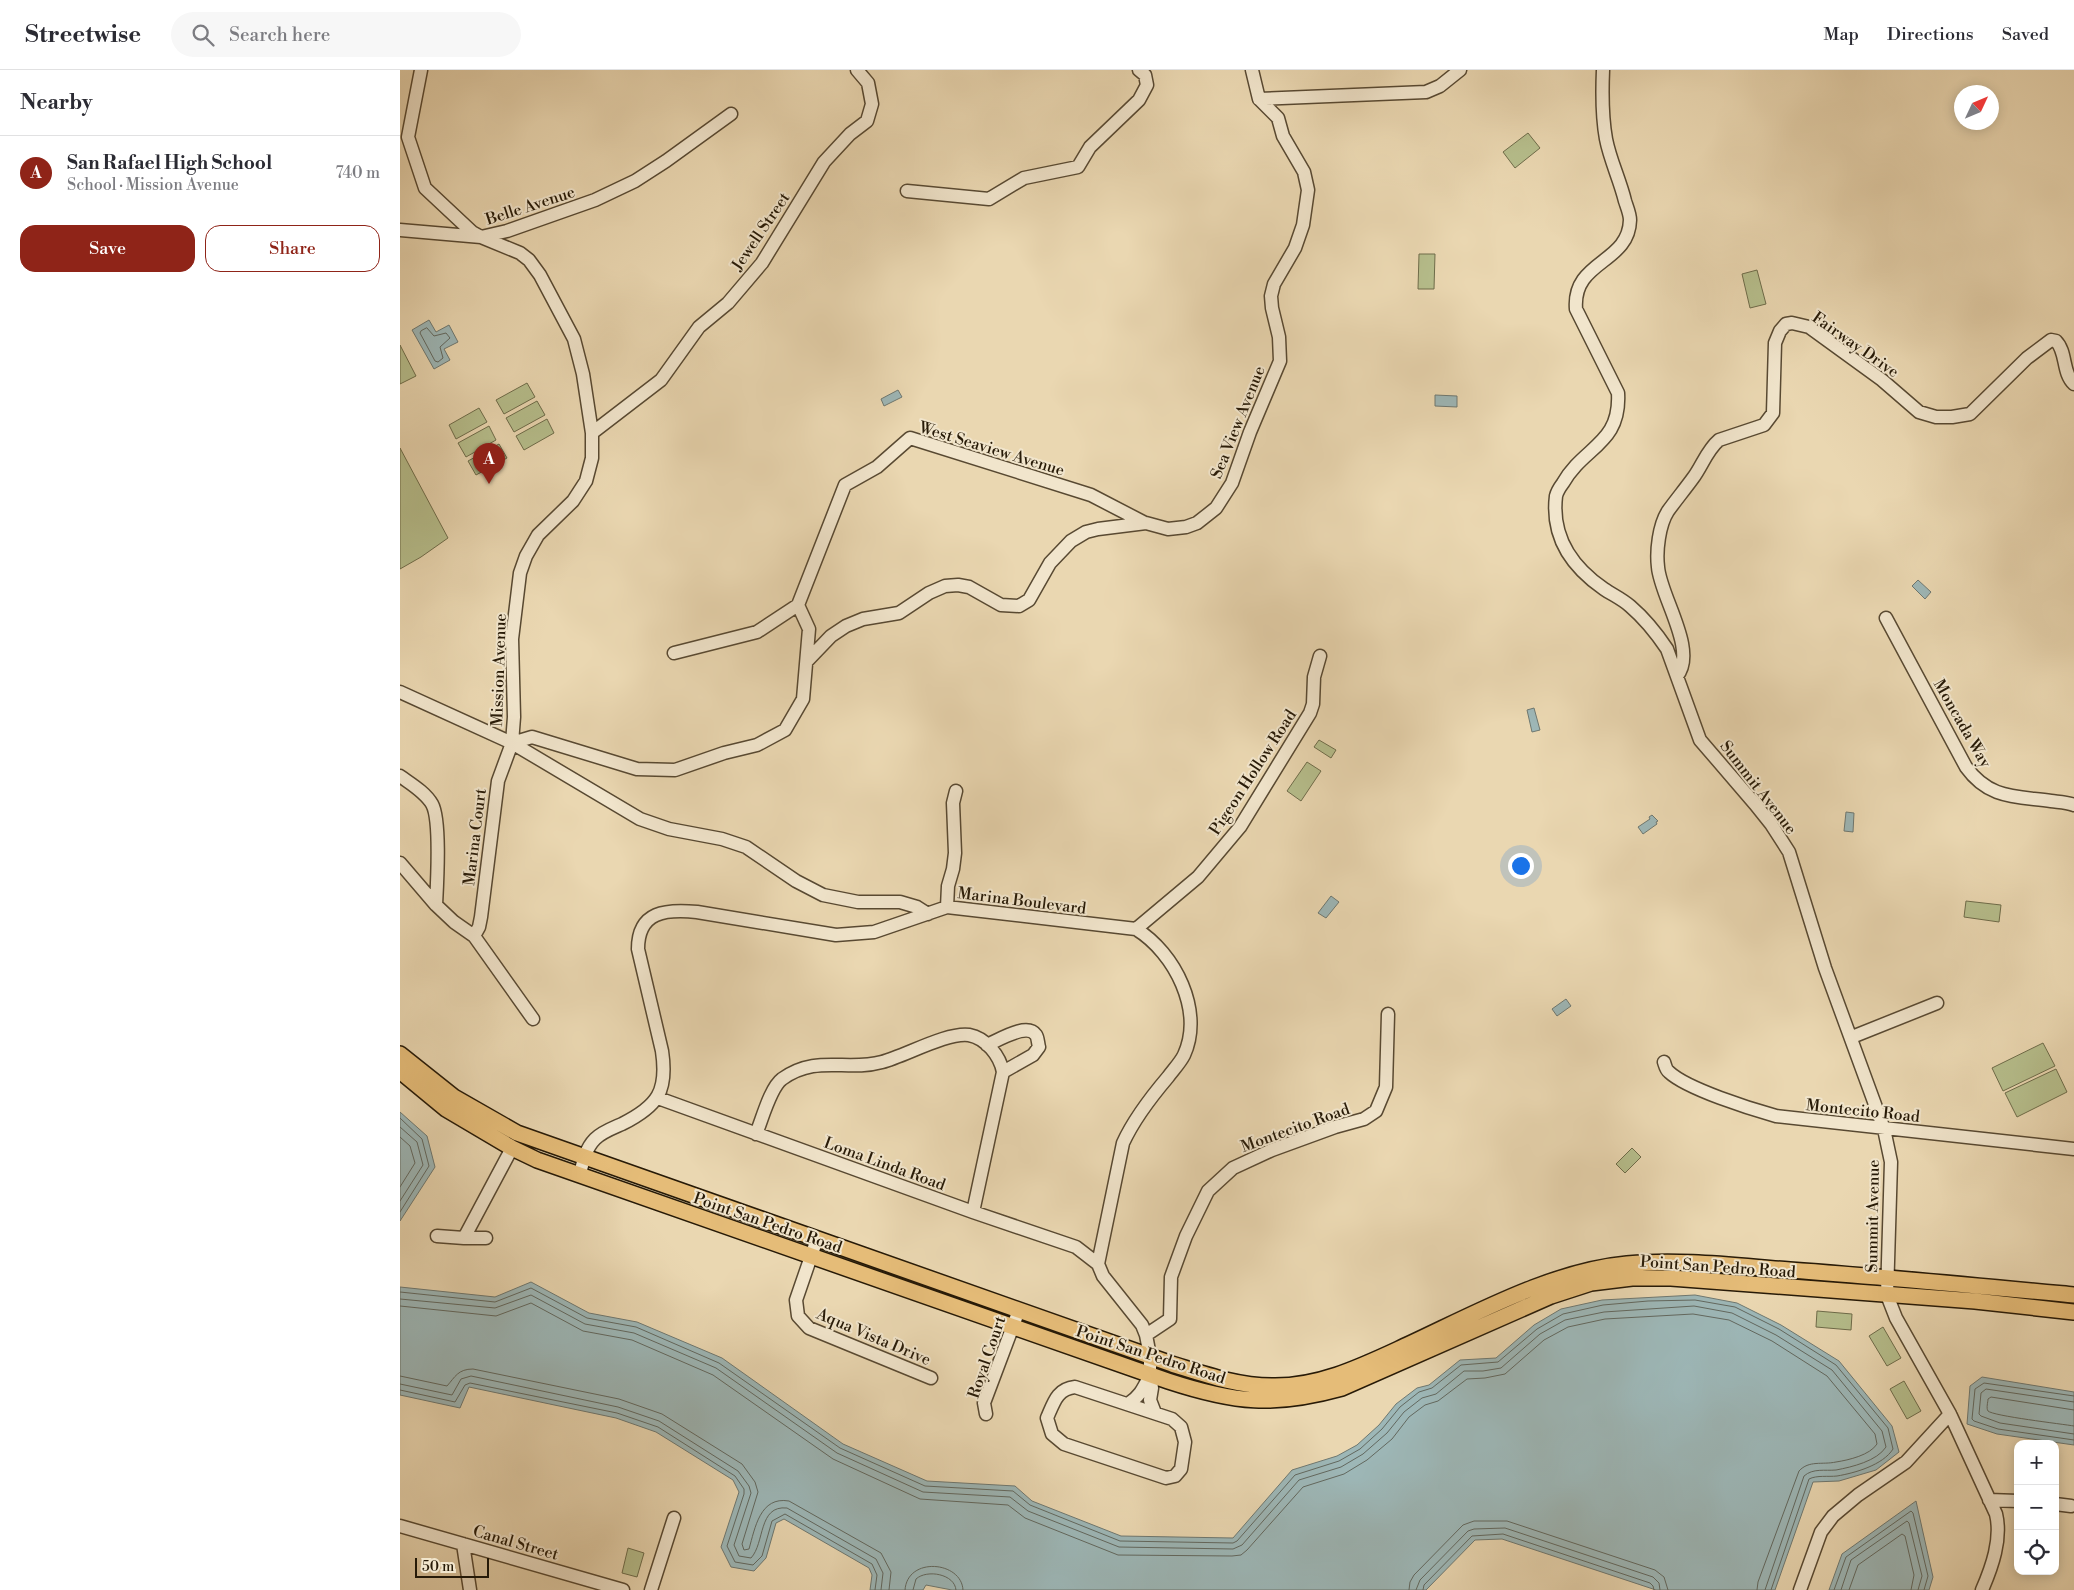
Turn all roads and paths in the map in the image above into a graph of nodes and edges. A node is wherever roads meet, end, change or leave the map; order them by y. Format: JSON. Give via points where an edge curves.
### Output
{"nodes":[{"id":1,"x":433,"y":70,"type":"edge"},
{"id":2,"x":858,"y":70,"type":"edge"},
{"id":3,"x":1139,"y":70,"type":"edge"},
{"id":4,"x":1252,"y":70,"type":"edge"},
{"id":5,"x":1460,"y":70,"type":"edge"},
{"id":6,"x":1603,"y":70,"type":"edge"},
{"id":7,"x":421,"y":72,"type":"edge"},
{"id":8,"x":1260,"y":100,"type":"junction"},
{"id":9,"x":731,"y":114,"type":"dead end"},
{"id":10,"x":404,"y":138,"type":"edge"},
{"id":11,"x":907,"y":191,"type":"dead end"},
{"id":12,"x":400,"y":230,"type":"edge"},
{"id":13,"x":481,"y":237,"type":"junction"},
{"id":14,"x":2074,"y":384,"type":"edge"},
{"id":15,"x":592,"y":433,"type":"junction"},
{"id":16,"x":1146,"y":523,"type":"junction"},
{"id":17,"x":798,"y":605,"type":"junction"},
{"id":18,"x":1886,"y":618,"type":"dead end"},
{"id":19,"x":674,"y":653,"type":"dead end"},
{"id":20,"x":1320,"y":656,"type":"dead end"},
{"id":21,"x":807,"y":660,"type":"junction"},
{"id":22,"x":1677,"y":676,"type":"junction"},
{"id":23,"x":400,"y":692,"type":"edge"},
{"id":24,"x":512,"y":742,"type":"junction"},
{"id":25,"x":400,"y":776,"type":"edge"},
{"id":26,"x":956,"y":791,"type":"dead end"},
{"id":27,"x":2074,"y":805,"type":"edge"},
{"id":28,"x":400,"y":863,"type":"edge"},
{"id":29,"x":436,"y":905,"type":"junction"},
{"id":30,"x":947,"y":907,"type":"junction"},
{"id":31,"x":928,"y":914,"type":"junction"},
{"id":32,"x":1136,"y":929,"type":"junction"},
{"id":33,"x":474,"y":936,"type":"junction"},
{"id":34,"x":1937,"y":1003,"type":"dead end"},
{"id":35,"x":1388,"y":1014,"type":"dead end"},
{"id":36,"x":533,"y":1019,"type":"dead end"},
{"id":37,"x":1852,"y":1037,"type":"junction"},
{"id":38,"x":987,"y":1045,"type":"junction"},
{"id":39,"x":400,"y":1054,"type":"edge"},
{"id":40,"x":1664,"y":1062,"type":"dead end"},
{"id":41,"x":400,"y":1071,"type":"edge"},
{"id":42,"x":1003,"y":1072,"type":"junction"},
{"id":43,"x":658,"y":1098,"type":"junction"},
{"id":44,"x":1884,"y":1129,"type":"junction"},
{"id":45,"x":756,"y":1134,"type":"junction"},
{"id":46,"x":512,"y":1148,"type":"junction"},
{"id":47,"x":2074,"y":1149,"type":"edge"},
{"id":48,"x":584,"y":1157,"type":"junction"},
{"id":49,"x":580,"y":1174,"type":"junction"},
{"id":50,"x":973,"y":1212,"type":"junction"},
{"id":51,"x":437,"y":1236,"type":"dead end"},
{"id":52,"x":464,"y":1238,"type":"junction"},
{"id":53,"x":486,"y":1238,"type":"dead end"},
{"id":54,"x":817,"y":1239,"type":"junction"},
{"id":55,"x":811,"y":1255,"type":"junction"},
{"id":56,"x":1098,"y":1264,"type":"junction"},
{"id":57,"x":1887,"y":1278,"type":"junction"},
{"id":58,"x":1888,"y":1295,"type":"junction"},
{"id":59,"x":2074,"y":1295,"type":"edge"},
{"id":60,"x":1019,"y":1310,"type":"junction"},
{"id":61,"x":2074,"y":1312,"type":"edge"},
{"id":62,"x":1014,"y":1327,"type":"junction"},
{"id":63,"x":1146,"y":1335,"type":"junction"},
{"id":64,"x":1150,"y":1356,"type":"junction"},
{"id":65,"x":1150,"y":1374,"type":"junction"},
{"id":66,"x":931,"y":1378,"type":"dead end"},
{"id":67,"x":1128,"y":1404,"type":"junction"},
{"id":68,"x":1156,"y":1413,"type":"junction"},
{"id":69,"x":986,"y":1414,"type":"dead end"},
{"id":70,"x":1950,"y":1414,"type":"junction"},
{"id":71,"x":1990,"y":1500,"type":"junction"},
{"id":72,"x":2014,"y":1501,"type":"edge"},
{"id":73,"x":2059,"y":1504,"type":"edge"},
{"id":74,"x":2071,"y":1506,"type":"dead end"},
{"id":75,"x":674,"y":1518,"type":"dead end"},
{"id":76,"x":400,"y":1526,"type":"edge"},
{"id":77,"x":463,"y":1544,"type":"junction"},
{"id":78,"x":470,"y":1590,"type":"edge"},
{"id":79,"x":623,"y":1590,"type":"edge"},
{"id":80,"x":652,"y":1590,"type":"edge"},
{"id":81,"x":1800,"y":1590,"type":"edge"},
{"id":82,"x":1982,"y":1590,"type":"edge"}],
"edges":[{"from":1,"to":7,"type":"street"},
{"from":2,"to":15,"type":"street","name":"Jewell Street","via":[[868,83],[872,104],[867,121],[824,162],[762,263],[728,303],[699,327],[661,380]]},
{"from":3,"to":11,"type":"street","via":[[1146,76],[1147,85],[1139,100],[1090,147],[1078,167],[1024,178],[989,199]]},
{"from":4,"to":8,"type":"street"},
{"from":5,"to":8,"type":"street","via":[[1440,86],[1426,92]]},
{"from":6,"to":22,"type":"street","name":"Summit Avenue","via":[[1606,139],[1630,219],[1626,239],[1581,281],[1576,310],[1618,393],[1619,406],[1610,433],[1571,468],[1556,494],[1556,523],[1572,562],[1630,606],[1654,632],[1667,650]]},
{"from":7,"to":10,"type":"street","name":"Belle Avenue"},
{"from":8,"to":16,"type":"street","name":"Sea View Avenue","via":[[1278,118],[1283,136],[1304,172],[1308,190],[1303,225],[1295,248],[1274,284],[1271,296],[1280,361],[1232,483],[1216,508],[1198,523],[1186,527],[1168,529]]},
{"from":9,"to":13,"type":"street","name":"Belle Avenue","via":[[635,182],[594,200]]},
{"from":10,"to":13,"type":"street","name":"Belle Avenue","via":[[425,188]]},
{"from":12,"to":13,"type":"street","name":"Mission Avenue"},
{"from":13,"to":15,"type":"street","name":"Mission Avenue","via":[[520,253],[540,275],[574,339]]},
{"from":14,"to":22,"type":"street","name":"Fairway Drive","via":[[2062,349],[2056,340],[2051,340],[2026,358],[1970,414],[1936,418],[1920,412],[1810,327],[1786,324],[1775,343],[1773,413],[1764,425],[1714,444],[1665,518],[1658,568],[1683,651],[1682,670]]},
{"from":15,"to":24,"type":"street","name":"Mission Avenue","via":[[592,458],[586,481],[572,501],[538,535],[520,573],[512,638]]},
{"from":16,"to":17,"type":"street","name":"West Seaview Avenue","via":[[1091,495],[910,438],[877,467],[845,485]]},
{"from":16,"to":21,"type":"street","name":"Sea View Avenue","via":[[1098,529],[1070,541],[1050,563],[1029,600],[1019,606],[1001,605],[970,587],[946,586],[898,613],[863,619],[846,626]]},
{"from":17,"to":19,"type":"street","via":[[758,632]]},
{"from":17,"to":21,"type":"street","via":[[809,629]]},
{"from":18,"to":27,"type":"street","name":"Moncada Way","via":[[1975,779],[1988,789],[2003,794]]},
{"from":20,"to":32,"type":"street","name":"Pigeon Hollow Road","via":[[1310,714],[1240,827],[1198,878]]},
{"from":21,"to":24,"type":"street","via":[[802,699],[785,730],[757,745],[676,770],[637,769],[532,737]]},
{"from":22,"to":37,"type":"street","name":"Summit Avenue","via":[[1700,740],[1771,824],[1789,852],[1825,968]]},
{"from":23,"to":24,"type":"street"},
{"from":24,"to":31,"type":"street","via":[[640,819],[669,830],[722,839],[746,847],[823,895],[858,902],[900,902]]},
{"from":24,"to":33,"type":"street","name":"Marina Court","via":[[498,781],[481,917]]},
{"from":25,"to":29,"type":"street","via":[[421,791],[433,805],[437,834]]},
{"from":26,"to":30,"type":"street","via":[[953,803],[956,853]]},
{"from":28,"to":29,"type":"street"},
{"from":29,"to":33,"type":"street"},
{"from":30,"to":31,"type":"street","name":"Marina Boulevard"},
{"from":30,"to":32,"type":"street","name":"Marina Boulevard"},
{"from":31,"to":43,"type":"street","name":"Marina Boulevard","via":[[874,932],[836,935],[678,910],[651,917],[638,936],[638,949],[664,1068]]},
{"from":32,"to":56,"type":"street","via":[[1164,955],[1184,986],[1191,1018],[1190,1030],[1184,1056],[1130,1128],[1123,1143]]},
{"from":33,"to":36,"type":"street"},
{"from":34,"to":37,"type":"street"},
{"from":35,"to":63,"type":"street","name":"Montecito Road","via":[[1386,1087],[1376,1111],[1364,1119],[1264,1153],[1233,1168],[1208,1191],[1171,1276],[1170,1319]]},
{"from":37,"to":44,"type":"street","name":"Summit Avenue"},
{"from":38,"to":42,"type":"street","via":[[1001,1063]]},
{"from":38,"to":42,"type":"street","via":[[1023,1029],[1036,1036],[1039,1047],[1033,1055]]},
{"from":38,"to":45,"type":"street","via":[[968,1035],[952,1036],[880,1063],[816,1064],[796,1070],[780,1081]]},
{"from":39,"to":48,"type":"main road","name":"Point San Pedro Road","via":[[454,1097],[517,1132]]},
{"from":40,"to":44,"type":"street","name":"Montecito Road","via":[[1667,1071],[1690,1085],[1758,1111]]},
{"from":41,"to":46,"type":"main road","name":"Point San Pedro Road","via":[[446,1109]]},
{"from":42,"to":50,"type":"street"},
{"from":43,"to":45,"type":"street","name":"Loma Linda Road"},
{"from":43,"to":48,"type":"street","via":[[636,1117],[597,1137]]},
{"from":44,"to":47,"type":"street","name":"Montecito Road"},
{"from":44,"to":57,"type":"street","name":"Summit Avenue","via":[[1891,1162]]},
{"from":45,"to":50,"type":"street","name":"Loma Linda Road"},
{"from":46,"to":49,"type":"main road","name":"Point San Pedro Road"},
{"from":46,"to":52,"type":"street"},
{"from":48,"to":49,"type":"street"},
{"from":48,"to":54,"type":"main road","name":"Point San Pedro Road"},
{"from":49,"to":55,"type":"main road","name":"Point San Pedro Road"},
{"from":50,"to":56,"type":"street","name":"Loma Linda Road","via":[[1076,1247]]},
{"from":51,"to":52,"type":"street"},
{"from":52,"to":53,"type":"street"},
{"from":54,"to":55,"type":"street","name":"Aqua Vista Drive"},
{"from":54,"to":60,"type":"main road","name":"Point San Pedro Road"},
{"from":55,"to":62,"type":"main road","name":"Point San Pedro Road"},
{"from":55,"to":66,"type":"street","name":"Aqua Vista Drive","via":[[796,1300],[798,1316],[809,1328]]},
{"from":56,"to":63,"type":"street","via":[[1103,1276],[1142,1325]]},
{"from":57,"to":58,"type":"street","name":"Summit Avenue"},
{"from":57,"to":59,"type":"main road","name":"Point San Pedro Road"},
{"from":57,"to":64,"type":"main road","name":"Point San Pedro Road","via":[[1671,1261],[1625,1264],[1542,1284],[1356,1369],[1313,1382],[1244,1384]]},
{"from":58,"to":61,"type":"main road","name":"Point San Pedro Road"},
{"from":58,"to":65,"type":"main road","name":"Point San Pedro Road","via":[[1671,1278],[1632,1278],[1591,1283],[1550,1296],[1366,1379],[1316,1395],[1270,1401],[1228,1398]]},
{"from":58,"to":70,"type":"street","name":"Summit Avenue","via":[[1896,1318]]},
{"from":60,"to":62,"type":"street","name":"Royal Court"},
{"from":60,"to":64,"type":"main road","name":"Point San Pedro Road"},
{"from":62,"to":65,"type":"main road","name":"Point San Pedro Road"},
{"from":62,"to":69,"type":"street","name":"Royal Court","via":[[984,1403]]},
{"from":63,"to":64,"type":"street"},
{"from":64,"to":65,"type":"street"},
{"from":65,"to":67,"type":"street","via":[[1138,1398]]},
{"from":65,"to":68,"type":"street","via":[[1150,1400]]},
{"from":67,"to":68,"type":"street"},
{"from":67,"to":68,"type":"street","via":[[1076,1386],[1065,1388],[1057,1395],[1047,1418],[1048,1424],[1052,1434],[1064,1444],[1166,1478],[1175,1476],[1181,1469],[1185,1442],[1181,1427],[1172,1419]]},
{"from":70,"to":71,"type":"street","name":"Summit Avenue"},
{"from":70,"to":81,"type":"street","via":[[1906,1462],[1858,1494],[1833,1516],[1821,1532]]},
{"from":71,"to":72,"type":"street"},
{"from":71,"to":82,"type":"street","name":"Summit Avenue","via":[[1999,1524],[1995,1553]]},
{"from":73,"to":74,"type":"street"},
{"from":75,"to":80,"type":"street"},
{"from":76,"to":77,"type":"street","name":"Canal Street"},
{"from":77,"to":78,"type":"street"},
{"from":77,"to":79,"type":"street","name":"Canal Street"}]}
